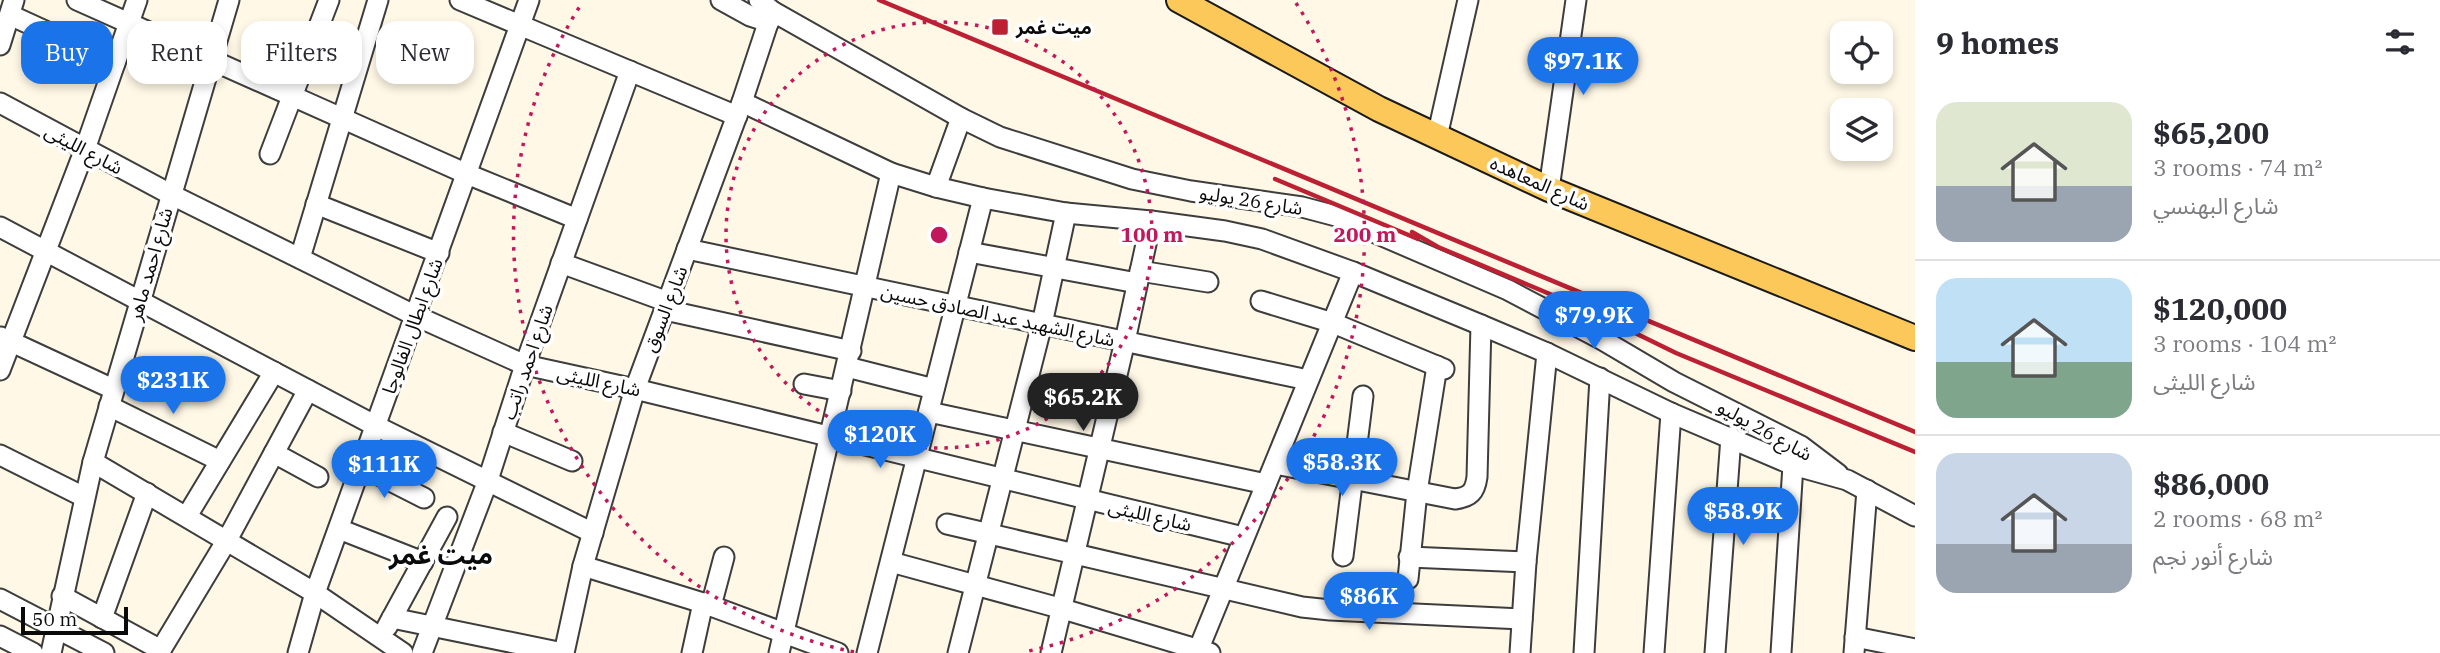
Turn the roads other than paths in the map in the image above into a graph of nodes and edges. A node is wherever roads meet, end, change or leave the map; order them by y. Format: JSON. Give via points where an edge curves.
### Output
{"nodes":[{"id":1,"x":77,"y":0,"type":"edge"},
{"id":2,"x":137,"y":0,"type":"edge"},
{"id":3,"x":229,"y":0,"type":"edge"},
{"id":4,"x":329,"y":0,"type":"edge"},
{"id":5,"x":378,"y":0,"type":"edge"},
{"id":6,"x":460,"y":0,"type":"edge"},
{"id":7,"x":529,"y":0,"type":"edge"},
{"id":8,"x":721,"y":0,"type":"edge"},
{"id":9,"x":1179,"y":0,"type":"edge"},
{"id":10,"x":1468,"y":0,"type":"edge"},
{"id":11,"x":1576,"y":0,"type":"edge"},
{"id":12,"x":12,"y":7,"type":"edge"},
{"id":13,"x":767,"y":11,"type":"edge"},
{"id":14,"x":130,"y":21,"type":"edge"},
{"id":15,"x":223,"y":21,"type":"edge"},
{"id":16,"x":127,"y":22,"type":"edge"},
{"id":17,"x":521,"y":26,"type":"junction"},
{"id":18,"x":127,"y":29,"type":"edge"},
{"id":19,"x":0,"y":45,"type":"edge"},
{"id":20,"x":115,"y":63,"type":"junction"},
{"id":21,"x":227,"y":67,"type":"edge"},
{"id":22,"x":630,"y":71,"type":"junction"},
{"id":23,"x":204,"y":84,"type":"edge"},
{"id":24,"x":293,"y":96,"type":"junction"},
{"id":25,"x":0,"y":103,"type":"edge"},
{"id":26,"x":739,"y":109,"type":"junction"},
{"id":27,"x":342,"y":118,"type":"junction"},
{"id":28,"x":961,"y":118,"type":"junction"},
{"id":29,"x":1437,"y":137,"type":"junction"},
{"id":30,"x":85,"y":149,"type":"junction"},
{"id":31,"x":270,"y":154,"type":"dead end"},
{"id":32,"x":891,"y":173,"type":"junction"},
{"id":33,"x":467,"y":174,"type":"junction"},
{"id":34,"x":936,"y":187,"type":"junction"},
{"id":35,"x":1549,"y":189,"type":"junction"},
{"id":36,"x":170,"y":194,"type":"junction"},
{"id":37,"x":983,"y":198,"type":"junction"},
{"id":38,"x":316,"y":204,"type":"junction"},
{"id":39,"x":1066,"y":213,"type":"junction"},
{"id":40,"x":577,"y":219,"type":"junction"},
{"id":41,"x":1151,"y":221,"type":"junction"},
{"id":42,"x":0,"y":227,"type":"edge"},
{"id":43,"x":687,"y":249,"type":"junction"},
{"id":44,"x":44,"y":250,"type":"junction"},
{"id":45,"x":969,"y":252,"type":"junction"},
{"id":46,"x":439,"y":253,"type":"junction"},
{"id":47,"x":300,"y":258,"type":"junction"},
{"id":48,"x":561,"y":263,"type":"junction"},
{"id":49,"x":1055,"y":269,"type":"junction"},
{"id":50,"x":1353,"y":272,"type":"junction"},
{"id":51,"x":1139,"y":277,"type":"junction"},
{"id":52,"x":1208,"y":282,"type":"dead end"},
{"id":53,"x":865,"y":287,"type":"junction"},
{"id":54,"x":140,"y":301,"type":"junction"},
{"id":55,"x":1261,"y":301,"type":"dead end"},
{"id":56,"x":666,"y":306,"type":"junction"},
{"id":57,"x":955,"y":307,"type":"junction"},
{"id":58,"x":416,"y":316,"type":"junction"},
{"id":59,"x":1332,"y":323,"type":"junction"},
{"id":60,"x":1042,"y":324,"type":"junction"},
{"id":61,"x":1481,"y":325,"type":"junction"},
{"id":62,"x":1915,"y":338,"type":"edge"},
{"id":63,"x":5,"y":339,"type":"edge"},
{"id":64,"x":1125,"y":341,"type":"junction"},
{"id":65,"x":1547,"y":353,"type":"junction"},
{"id":66,"x":1626,"y":353,"type":"junction"},
{"id":67,"x":849,"y":359,"type":"junction"},
{"id":68,"x":525,"y":365,"type":"junction"},
{"id":69,"x":0,"y":370,"type":"edge"},
{"id":70,"x":274,"y":372,"type":"junction"},
{"id":71,"x":1308,"y":380,"type":"junction"},
{"id":72,"x":1605,"y":381,"type":"junction"},
{"id":73,"x":804,"y":384,"type":"dead end"},
{"id":74,"x":635,"y":389,"type":"junction"},
{"id":75,"x":934,"y":389,"type":"junction"},
{"id":76,"x":308,"y":390,"type":"junction"},
{"id":77,"x":841,"y":391,"type":"junction"},
{"id":78,"x":1363,"y":396,"type":"dead end"},
{"id":79,"x":111,"y":398,"type":"junction"},
{"id":80,"x":929,"y":412,"type":"junction"},
{"id":81,"x":1671,"y":413,"type":"junction"},
{"id":82,"x":376,"y":426,"type":"junction"},
{"id":83,"x":503,"y":432,"type":"junction"},
{"id":84,"x":1014,"y":432,"type":"junction"},
{"id":85,"x":831,"y":438,"type":"junction"},
{"id":86,"x":1731,"y":438,"type":"junction"},
{"id":87,"x":1099,"y":449,"type":"junction"},
{"id":88,"x":274,"y":453,"type":"junction"},
{"id":89,"x":0,"y":455,"type":"edge"},
{"id":90,"x":917,"y":458,"type":"junction"},
{"id":91,"x":220,"y":461,"type":"junction"},
{"id":92,"x":572,"y":461,"type":"dead end"},
{"id":93,"x":93,"y":462,"type":"junction"},
{"id":94,"x":1275,"y":464,"type":"junction"},
{"id":95,"x":1793,"y":465,"type":"junction"},
{"id":96,"x":361,"y":466,"type":"junction"},
{"id":97,"x":318,"y":477,"type":"dead end"},
{"id":98,"x":1352,"y":479,"type":"junction"},
{"id":99,"x":1002,"y":480,"type":"junction"},
{"id":100,"x":1847,"y":481,"type":"junction"},
{"id":101,"x":487,"y":483,"type":"junction"},
{"id":102,"x":1266,"y":484,"type":"junction"},
{"id":103,"x":1867,"y":490,"type":"junction"},
{"id":104,"x":1418,"y":492,"type":"junction"},
{"id":105,"x":147,"y":493,"type":"junction"},
{"id":106,"x":84,"y":497,"type":"junction"},
{"id":107,"x":424,"y":498,"type":"dead end"},
{"id":108,"x":1087,"y":500,"type":"junction"},
{"id":109,"x":187,"y":516,"type":"junction"},
{"id":110,"x":1915,"y":516,"type":"edge"},
{"id":111,"x":447,"y":517,"type":"dead end"},
{"id":112,"x":947,"y":524,"type":"dead end"},
{"id":113,"x":339,"y":529,"type":"junction"},
{"id":114,"x":593,"y":533,"type":"junction"},
{"id":115,"x":988,"y":534,"type":"junction"},
{"id":116,"x":1244,"y":537,"type":"junction"},
{"id":117,"x":227,"y":540,"type":"junction"},
{"id":118,"x":1075,"y":555,"type":"junction"},
{"id":119,"x":1343,"y":556,"type":"dead end"},
{"id":120,"x":724,"y":557,"type":"dead end"},
{"id":121,"x":1409,"y":557,"type":"junction"},
{"id":122,"x":423,"y":562,"type":"junction"},
{"id":123,"x":891,"y":562,"type":"junction"},
{"id":124,"x":1526,"y":562,"type":"junction"},
{"id":125,"x":583,"y":566,"type":"junction"},
{"id":126,"x":1408,"y":579,"type":"dead end"},
{"id":127,"x":975,"y":585,"type":"junction"},
{"id":128,"x":1222,"y":589,"type":"junction"},
{"id":129,"x":315,"y":593,"type":"junction"},
{"id":130,"x":62,"y":596,"type":"junction"},
{"id":131,"x":0,"y":599,"type":"edge"},
{"id":132,"x":707,"y":605,"type":"junction"},
{"id":133,"x":1063,"y":609,"type":"junction"},
{"id":134,"x":102,"y":618,"type":"junction"},
{"id":135,"x":392,"y":618,"type":"junction"},
{"id":136,"x":1522,"y":618,"type":"junction"},
{"id":137,"x":432,"y":626,"type":"junction"},
{"id":138,"x":55,"y":628,"type":"junction"},
{"id":139,"x":784,"y":631,"type":"junction"},
{"id":140,"x":0,"y":636,"type":"edge"},
{"id":141,"x":381,"y":638,"type":"junction"},
{"id":142,"x":1855,"y":645,"type":"edge"},
{"id":143,"x":1915,"y":649,"type":"edge"},
{"id":144,"x":160,"y":651,"type":"edge"},
{"id":145,"x":1203,"y":652,"type":"edge"},
{"id":146,"x":33,"y":653,"type":"edge"},
{"id":147,"x":51,"y":653,"type":"edge"},
{"id":148,"x":104,"y":653,"type":"edge"},
{"id":149,"x":298,"y":653,"type":"edge"},
{"id":150,"x":403,"y":653,"type":"edge"},
{"id":151,"x":422,"y":653,"type":"edge"},
{"id":152,"x":563,"y":653,"type":"edge"},
{"id":153,"x":692,"y":653,"type":"edge"},
{"id":154,"x":779,"y":653,"type":"edge"},
{"id":155,"x":838,"y":653,"type":"edge"},
{"id":156,"x":867,"y":653,"type":"edge"},
{"id":157,"x":958,"y":653,"type":"edge"},
{"id":158,"x":1051,"y":653,"type":"edge"},
{"id":159,"x":1520,"y":653,"type":"edge"},
{"id":160,"x":1584,"y":653,"type":"edge"},
{"id":161,"x":1654,"y":653,"type":"edge"},
{"id":162,"x":1715,"y":653,"type":"edge"},
{"id":163,"x":1781,"y":653,"type":"edge"}],
"edges":[{"from":1,"to":16,"type":"street"},
{"from":2,"to":14,"type":"street"},
{"from":3,"to":15,"type":"street","name":"شارع احمد ماهر"},
{"from":4,"to":24,"type":"street"},
{"from":5,"to":27,"type":"street"},
{"from":6,"to":17,"type":"street","name":"شارع 26 يوليو"},
{"from":7,"to":17,"type":"street","name":"شارع ابطال الفالوجا"},
{"from":8,"to":13,"type":"street","name":"شارع 26 يوليو","via":[[750,16]]},
{"from":9,"to":29,"type":"main road","name":"شارع المعاهده"},
{"from":10,"to":29,"type":"street"},
{"from":11,"to":35,"type":"street"},
{"from":12,"to":19,"type":"street"},
{"from":12,"to":20,"type":"street"},
{"from":13,"to":26,"type":"street","name":"شارع السوق"},
{"from":13,"to":28,"type":"street","name":"شارع 26 يوليو"},
{"from":17,"to":22,"type":"street","name":"شارع 26 يوليو"},
{"from":17,"to":33,"type":"street","name":"شارع ابطال الفالوجا"},
{"from":18,"to":20,"type":"street"},
{"from":20,"to":30,"type":"street"},
{"from":21,"to":24,"type":"street"},
{"from":22,"to":26,"type":"street","name":"شارع 26 يوليو"},
{"from":22,"to":40,"type":"street","name":"شارع احمد راتب"},
{"from":23,"to":36,"type":"street","name":"شارع احمد ماهر"},
{"from":24,"to":27,"type":"street"},
{"from":24,"to":31,"type":"street"},
{"from":25,"to":30,"type":"street","name":"شارع الليثى"},
{"from":26,"to":32,"type":"street","name":"شارع 26 يوليو"},
{"from":26,"to":43,"type":"street","name":"شارع السوق"},
{"from":27,"to":33,"type":"street"},
{"from":27,"to":38,"type":"street"},
{"from":28,"to":34,"type":"street"},
{"from":28,"to":66,"type":"street","name":"شارع 26 يوليو","via":[[1000,137],[1132,179],[1336,216],[1508,290]]},
{"from":29,"to":35,"type":"main road","name":"شارع المعاهده"},
{"from":30,"to":36,"type":"street","name":"شارع الليثى"},
{"from":30,"to":44,"type":"street"},
{"from":32,"to":34,"type":"street","name":"شارع 26 يوليو"},
{"from":32,"to":53,"type":"street"},
{"from":33,"to":40,"type":"street"},
{"from":33,"to":46,"type":"street","name":"شارع ابطال الفالوجا"},
{"from":34,"to":37,"type":"street","name":"شارع 26 يوليو"},
{"from":35,"to":62,"type":"main road","name":"شارع المعاهده"},
{"from":36,"to":47,"type":"street","name":"شارع الليثى"},
{"from":36,"to":54,"type":"street","name":"شارع احمد ماهر"},
{"from":37,"to":39,"type":"street","name":"شارع 26 يوليو"},
{"from":37,"to":45,"type":"street"},
{"from":38,"to":46,"type":"street"},
{"from":38,"to":47,"type":"street"},
{"from":39,"to":41,"type":"street","name":"شارع 26 يوليو"},
{"from":39,"to":49,"type":"street"},
{"from":40,"to":48,"type":"street","name":"شارع احمد راتب"},
{"from":41,"to":50,"type":"street","name":"شارع 26 يوليو","via":[[1262,239]]},
{"from":41,"to":51,"type":"street"},
{"from":42,"to":44,"type":"street"},
{"from":43,"to":53,"type":"street","name":"شارع الشهيد عبد الصادق حسين"},
{"from":43,"to":56,"type":"street","name":"شارع السوق"},
{"from":44,"to":54,"type":"street"},
{"from":44,"to":63,"type":"street"},
{"from":45,"to":49,"type":"street"},
{"from":45,"to":57,"type":"street"},
{"from":46,"to":58,"type":"street","name":"شارع ابطال الفالوجا"},
{"from":47,"to":58,"type":"street","name":"شارع الليثى"},
{"from":48,"to":56,"type":"street"},
{"from":48,"to":68,"type":"street","name":"شارع احمد راتب"},
{"from":49,"to":51,"type":"street"},
{"from":49,"to":60,"type":"street"},
{"from":50,"to":59,"type":"street"},
{"from":50,"to":61,"type":"street","name":"شارع 26 يوليو"},
{"from":51,"to":52,"type":"street"},
{"from":51,"to":64,"type":"street"},
{"from":53,"to":57,"type":"street","name":"شارع الشهيد عبد الصادق حسين"},
{"from":53,"to":67,"type":"street"},
{"from":54,"to":70,"type":"street"},
{"from":54,"to":79,"type":"street","name":"شارع احمد ماهر"},
{"from":55,"to":59,"type":"street"},
{"from":56,"to":67,"type":"street"},
{"from":56,"to":74,"type":"street","name":"شارع السوق"},
{"from":57,"to":60,"type":"street","name":"شارع الشهيد عبد الصادق حسين"},
{"from":57,"to":75,"type":"street"},
{"from":58,"to":68,"type":"street","name":"شارع الليثى"},
{"from":58,"to":82,"type":"street","name":"شارع ابطال الفالوجا"},
{"from":59,"to":71,"type":"street"},
{"from":59,"to":104,"type":"street","via":[[1440,367]]},
{"from":60,"to":64,"type":"street","name":"شارع الشهيد عبد الصادق حسين"},
{"from":60,"to":84,"type":"street"},
{"from":61,"to":65,"type":"street","name":"شارع 26 يوليو"},
{"from":61,"to":104,"type":"street","via":[[1475,489],[1465,498],[1455,499]]},
{"from":63,"to":69,"type":"street"},
{"from":63,"to":79,"type":"street"},
{"from":64,"to":71,"type":"street","name":"شارع الشهيد عبد الصادق حسين"},
{"from":64,"to":87,"type":"street"},
{"from":65,"to":72,"type":"street","name":"شارع 26 يوليو"},
{"from":65,"to":124,"type":"street"},
{"from":66,"to":72,"type":"street","via":[[1611,363]]},
{"from":66,"to":100,"type":"street","name":"شارع 26 يوليو","via":[[1801,446]]},
{"from":67,"to":75,"type":"street"},
{"from":67,"to":77,"type":"street"},
{"from":68,"to":74,"type":"street","name":"شارع الليثى"},
{"from":68,"to":83,"type":"street","name":"شارع احمد راتب"},
{"from":70,"to":76,"type":"street"},
{"from":70,"to":91,"type":"street"},
{"from":71,"to":94,"type":"street"},
{"from":72,"to":81,"type":"street","name":"شارع 26 يوليو"},
{"from":72,"to":160,"type":"street"},
{"from":73,"to":77,"type":"street"},
{"from":74,"to":85,"type":"street","name":"شارع الليثى"},
{"from":74,"to":114,"type":"street","name":"شارع السوق"},
{"from":75,"to":80,"type":"street"},
{"from":76,"to":82,"type":"street"},
{"from":76,"to":88,"type":"street"},
{"from":77,"to":85,"type":"street"},
{"from":78,"to":98,"type":"street"},
{"from":79,"to":91,"type":"street"},
{"from":79,"to":93,"type":"street","name":"شارع احمد ماهر"},
{"from":80,"to":84,"type":"street"},
{"from":80,"to":90,"type":"street"},
{"from":81,"to":86,"type":"street","name":"شارع 26 يوليو"},
{"from":81,"to":161,"type":"street"},
{"from":82,"to":96,"type":"street","name":"شارع ابطال الفالوجا"},
{"from":82,"to":101,"type":"street"},
{"from":83,"to":92,"type":"street"},
{"from":83,"to":101,"type":"street","name":"شارع احمد راتب"},
{"from":84,"to":87,"type":"street"},
{"from":84,"to":99,"type":"street"},
{"from":85,"to":90,"type":"street","name":"شارع الليثى"},
{"from":85,"to":139,"type":"street"},
{"from":86,"to":95,"type":"street","name":"شارع 26 يوليو"},
{"from":86,"to":162,"type":"street"},
{"from":87,"to":102,"type":"street"},
{"from":87,"to":108,"type":"street"},
{"from":88,"to":97,"type":"street"},
{"from":88,"to":117,"type":"street"},
{"from":89,"to":106,"type":"street"},
{"from":90,"to":99,"type":"street","name":"شارع الليثى"},
{"from":90,"to":123,"type":"street"},
{"from":91,"to":109,"type":"street"},
{"from":93,"to":105,"type":"street"},
{"from":93,"to":106,"type":"street","name":"شارع احمد ماهر"},
{"from":94,"to":98,"type":"street"},
{"from":94,"to":102,"type":"street"},
{"from":95,"to":100,"type":"street","name":"شارع 26 يوليو"},
{"from":95,"to":163,"type":"street"},
{"from":96,"to":107,"type":"street"},
{"from":96,"to":113,"type":"street","name":"شارع ابطال الفالوجا"},
{"from":98,"to":104,"type":"street"},
{"from":98,"to":119,"type":"street"},
{"from":99,"to":108,"type":"street","name":"شارع الليثى"},
{"from":99,"to":115,"type":"street"},
{"from":100,"to":103,"type":"street","name":"شارع 26 يوليو"},
{"from":101,"to":114,"type":"street"},
{"from":101,"to":137,"type":"street","name":"شارع احمد راتب"},
{"from":102,"to":116,"type":"street"},
{"from":103,"to":110,"type":"street","name":"شارع 26 يوليو"},
{"from":103,"to":142,"type":"street"},
{"from":104,"to":121,"type":"street"},
{"from":105,"to":109,"type":"street"},
{"from":105,"to":134,"type":"street"},
{"from":106,"to":130,"type":"street","name":"شارع احمد ماهر"},
{"from":108,"to":116,"type":"street","name":"شارع الليثى"},
{"from":108,"to":118,"type":"street"},
{"from":109,"to":117,"type":"street"},
{"from":111,"to":122,"type":"street"},
{"from":112,"to":115,"type":"street"},
{"from":113,"to":122,"type":"street"},
{"from":113,"to":129,"type":"street","name":"شارع ابطال الفالوجا"},
{"from":114,"to":125,"type":"street","name":"شارع السوق"},
{"from":115,"to":118,"type":"street"},
{"from":115,"to":127,"type":"street"},
{"from":116,"to":128,"type":"street"},
{"from":117,"to":129,"type":"street"},
{"from":117,"to":144,"type":"street"},
{"from":118,"to":128,"type":"street"},
{"from":118,"to":133,"type":"street"},
{"from":120,"to":132,"type":"street"},
{"from":121,"to":124,"type":"street"},
{"from":121,"to":126,"type":"street"},
{"from":122,"to":135,"type":"street"},
{"from":123,"to":127,"type":"street"},
{"from":123,"to":156,"type":"street"},
{"from":124,"to":136,"type":"street"},
{"from":125,"to":132,"type":"street"},
{"from":125,"to":152,"type":"street","name":"شارع السوق"},
{"from":127,"to":133,"type":"street"},
{"from":127,"to":157,"type":"street"},
{"from":128,"to":136,"type":"street","via":[[1331,610]]},
{"from":128,"to":145,"type":"street"},
{"from":129,"to":141,"type":"street"},
{"from":129,"to":149,"type":"street","name":"شارع ابطال الفالوجا"},
{"from":130,"to":134,"type":"street"},
{"from":130,"to":138,"type":"street","name":"شارع احمد ماهر"},
{"from":131,"to":138,"type":"street"},
{"from":132,"to":139,"type":"street"},
{"from":132,"to":153,"type":"street"},
{"from":133,"to":145,"type":"street"},
{"from":133,"to":158,"type":"street"},
{"from":134,"to":144,"type":"street"},
{"from":135,"to":137,"type":"street"},
{"from":135,"to":141,"type":"street"},
{"from":136,"to":159,"type":"street"},
{"from":137,"to":151,"type":"street","name":"شارع احمد راتب"},
{"from":137,"to":152,"type":"street"},
{"from":138,"to":147,"type":"street","name":"شارع احمد ماهر"},
{"from":138,"to":148,"type":"street"},
{"from":139,"to":154,"type":"street"},
{"from":139,"to":155,"type":"street"},
{"from":140,"to":146,"type":"street"},
{"from":141,"to":150,"type":"street"},
{"from":142,"to":143,"type":"street"}]}
